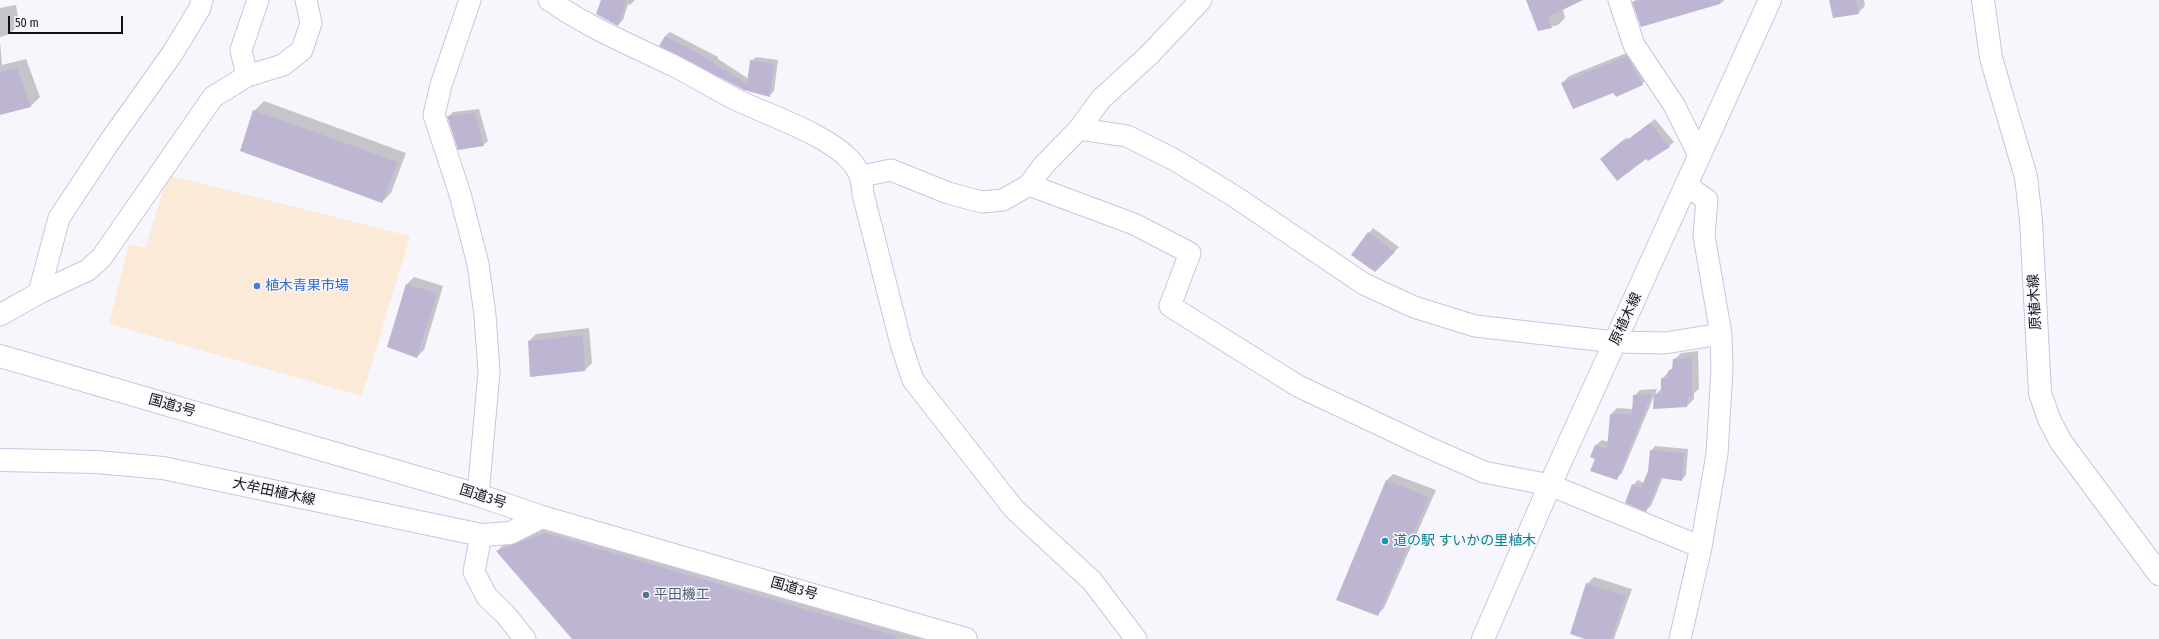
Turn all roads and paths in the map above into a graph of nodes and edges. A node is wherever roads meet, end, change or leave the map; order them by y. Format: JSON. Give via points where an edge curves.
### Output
{"nodes":[{"id":1,"x":202,"y":0,"type":"edge"},
{"id":2,"x":258,"y":0,"type":"edge"},
{"id":3,"x":306,"y":0,"type":"edge"},
{"id":4,"x":470,"y":0,"type":"edge"},
{"id":5,"x":549,"y":0,"type":"edge"},
{"id":6,"x":1201,"y":0,"type":"edge"},
{"id":7,"x":1619,"y":0,"type":"edge"},
{"id":8,"x":1770,"y":0,"type":"edge"},
{"id":9,"x":1983,"y":0,"type":"edge"},
{"id":10,"x":247,"y":76,"type":"junction"},
{"id":11,"x":1079,"y":129,"type":"junction"},
{"id":12,"x":1699,"y":155,"type":"junction"},
{"id":13,"x":862,"y":176,"type":"junction"},
{"id":14,"x":1029,"y":185,"type":"junction"},
{"id":15,"x":1687,"y":186,"type":"junction"},
{"id":16,"x":39,"y":293,"type":"junction"},
{"id":17,"x":0,"y":315,"type":"edge"},
{"id":18,"x":1721,"y":334,"type":"junction"},
{"id":19,"x":1615,"y":342,"type":"junction"},
{"id":20,"x":0,"y":356,"type":"edge"},
{"id":21,"x":0,"y":460,"type":"edge"},
{"id":22,"x":1550,"y":485,"type":"junction"},
{"id":23,"x":478,"y":495,"type":"junction"},
{"id":24,"x":542,"y":517,"type":"junction"},
{"id":25,"x":481,"y":535,"type":"junction"},
{"id":26,"x":1701,"y":547,"type":"junction"},
{"id":27,"x":2159,"y":574,"type":"edge"},
{"id":28,"x":525,"y":639,"type":"edge"},
{"id":29,"x":966,"y":639,"type":"edge"},
{"id":30,"x":1136,"y":639,"type":"edge"},
{"id":31,"x":1483,"y":639,"type":"edge"},
{"id":32,"x":1680,"y":639,"type":"edge"}],
"edges":[{"from":1,"to":16,"type":"street","via":[[200,8],[172,54],[110,140],[59,218]]},
{"from":2,"to":10,"type":"street","via":[[241,50]]},
{"from":3,"to":10,"type":"street","via":[[311,23],[302,50],[282,65]]},
{"from":4,"to":23,"type":"street","via":[[441,84],[434,115],[460,194],[478,264],[485,315],[489,372]]},
{"from":5,"to":13,"type":"street","via":[[608,34],[833,146],[850,160]]},
{"from":6,"to":11,"type":"street","via":[[1148,56],[1101,99]]},
{"from":7,"to":12,"type":"street","via":[[1634,45],[1674,105]]},
{"from":8,"to":12,"type":"main road","name":"原植木線"},
{"from":9,"to":27,"type":"main road","name":"原植木線","via":[[1991,58],[2026,177],[2031,221],[2040,392],[2049,419],[2061,442]]},
{"from":10,"to":16,"type":"street","via":[[213,98],[102,256],[88,270]]},
{"from":11,"to":14,"type":"street","via":[[1043,166]]},
{"from":11,"to":19,"type":"street","via":[[1127,136],[1175,160],[1234,196],[1364,284],[1414,307],[1475,326]]},
{"from":12,"to":15,"type":"main road","name":"原植木線"},
{"from":13,"to":14,"type":"street","via":[[891,170],[982,202],[1004,200]]},
{"from":13,"to":30,"type":"street","via":[[863,194],[900,344],[913,380],[1014,510],[1092,581]]},
{"from":14,"to":22,"type":"street","via":[[1134,224],[1190,253],[1170,306],[1298,386],[1484,472]]},
{"from":15,"to":18,"type":"street","via":[[1707,200],[1704,236]]},
{"from":15,"to":19,"type":"main road","name":"原植木線"},
{"from":16,"to":17,"type":"street"},
{"from":18,"to":19,"type":"street","via":[[1665,343]]},
{"from":18,"to":26,"type":"street","via":[[1722,369],[1717,454]]},
{"from":19,"to":22,"type":"main road","name":"原植木線"},
{"from":20,"to":23,"type":"main road","name":"国道3号"},
{"from":21,"to":25,"type":"main road","name":"大牟田植木線","via":[[97,462],[163,468]]},
{"from":22,"to":26,"type":"street"},
{"from":22,"to":31,"type":"main road","name":"原植木線"},
{"from":23,"to":24,"type":"main road","name":"国道3号"},
{"from":24,"to":25,"type":"main road","name":"大牟田植木線","via":[[510,533]]},
{"from":24,"to":29,"type":"main road","name":"国道3号"},
{"from":25,"to":28,"type":"street","via":[[474,572],[487,597]]},
{"from":26,"to":32,"type":"street"}]}
